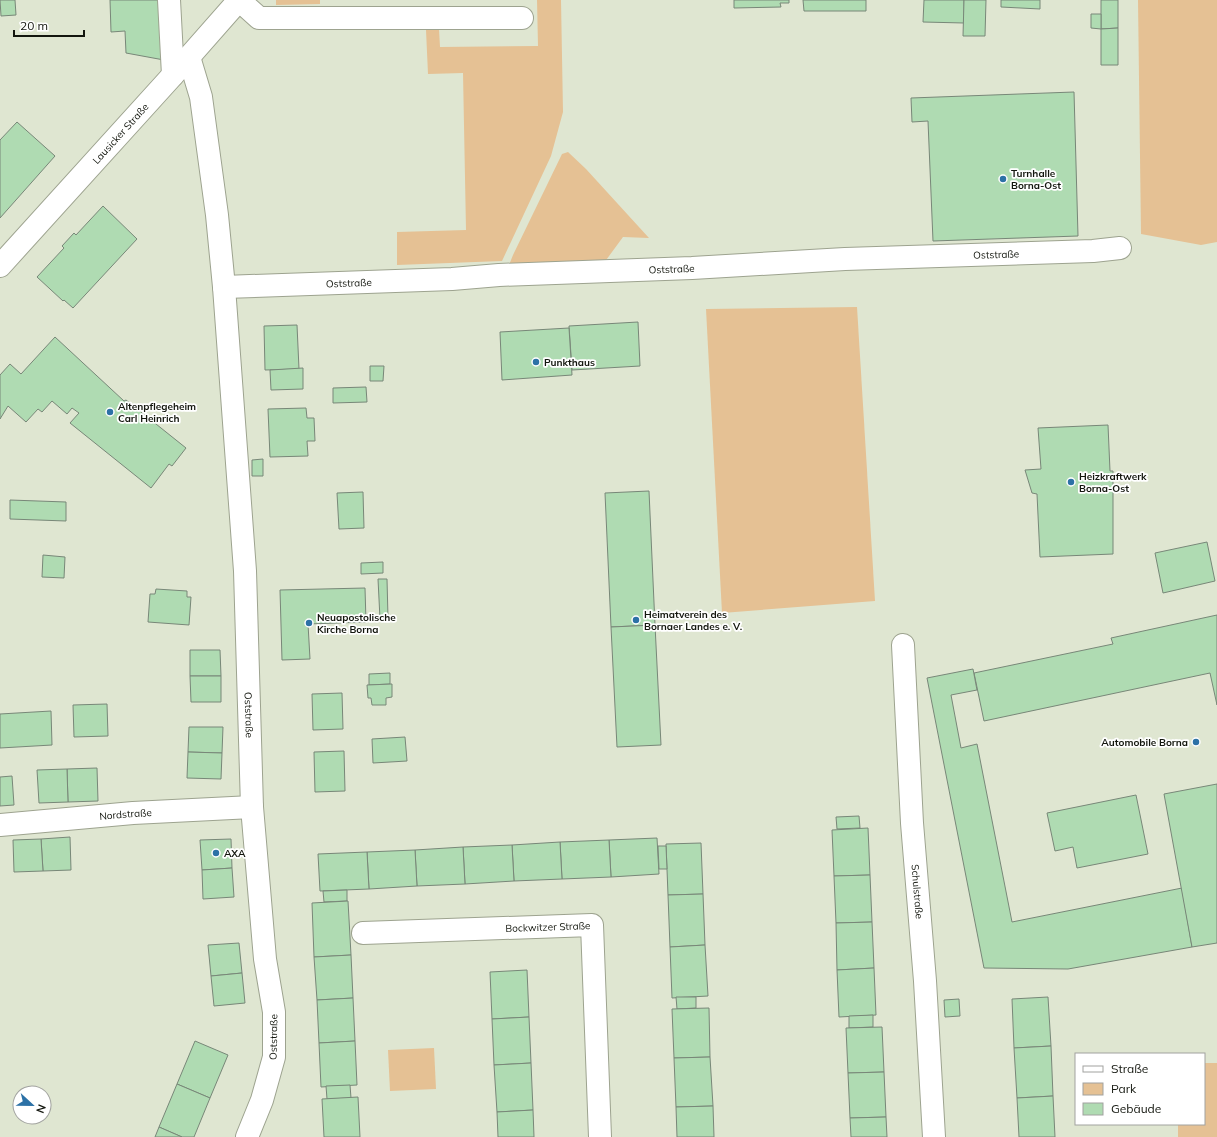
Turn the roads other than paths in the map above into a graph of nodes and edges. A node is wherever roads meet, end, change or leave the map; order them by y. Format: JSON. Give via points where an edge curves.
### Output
{"nodes":[{"id":1,"x":170,"y":0,"type":"edge"},
{"id":2,"x":239,"y":0,"type":"edge"},
{"id":3,"x":522,"y":18,"type":"dead end"},
{"id":4,"x":189,"y":57,"type":"junction"},
{"id":5,"x":174,"y":75,"type":"junction"},
{"id":6,"x":1120,"y":248,"type":"dead end"},
{"id":7,"x":0,"y":266,"type":"edge"},
{"id":8,"x":224,"y":287,"type":"junction"},
{"id":9,"x":903,"y":645,"type":"dead end"},
{"id":10,"x":252,"y":807,"type":"junction"},
{"id":11,"x":0,"y":825,"type":"edge"},
{"id":12,"x":363,"y":933,"type":"dead end"},
{"id":13,"x":247,"y":1137,"type":"edge"},
{"id":14,"x":600,"y":1137,"type":"edge"},
{"id":15,"x":934,"y":1137,"type":"edge"}],
"edges":[{"from":1,"to":5,"type":"street"},
{"from":2,"to":3,"type":"street","via":[[259,18]]},
{"from":2,"to":4,"type":"street","name":"Lausicker Straße"},
{"from":4,"to":5,"type":"street","name":"Lausicker Straße"},
{"from":4,"to":8,"type":"street","name":"Oststraße","via":[[201,97]]},
{"from":5,"to":7,"type":"street","name":"Lausicker Straße"},
{"from":6,"to":8,"type":"street","name":"Oststraße"},
{"from":8,"to":10,"type":"street","name":"Oststraße","via":[[245,571]]},
{"from":9,"to":15,"type":"street","name":"Schulstraße"},
{"from":10,"to":11,"type":"street","name":"Nordstraße","via":[[133,813]]},
{"from":10,"to":13,"type":"street","name":"Oststraße","via":[[265,959],[274,1012],[274,1057],[262,1100]]},
{"from":12,"to":14,"type":"street","name":"Bockwitzer Straße","via":[[592,925]]}]}
